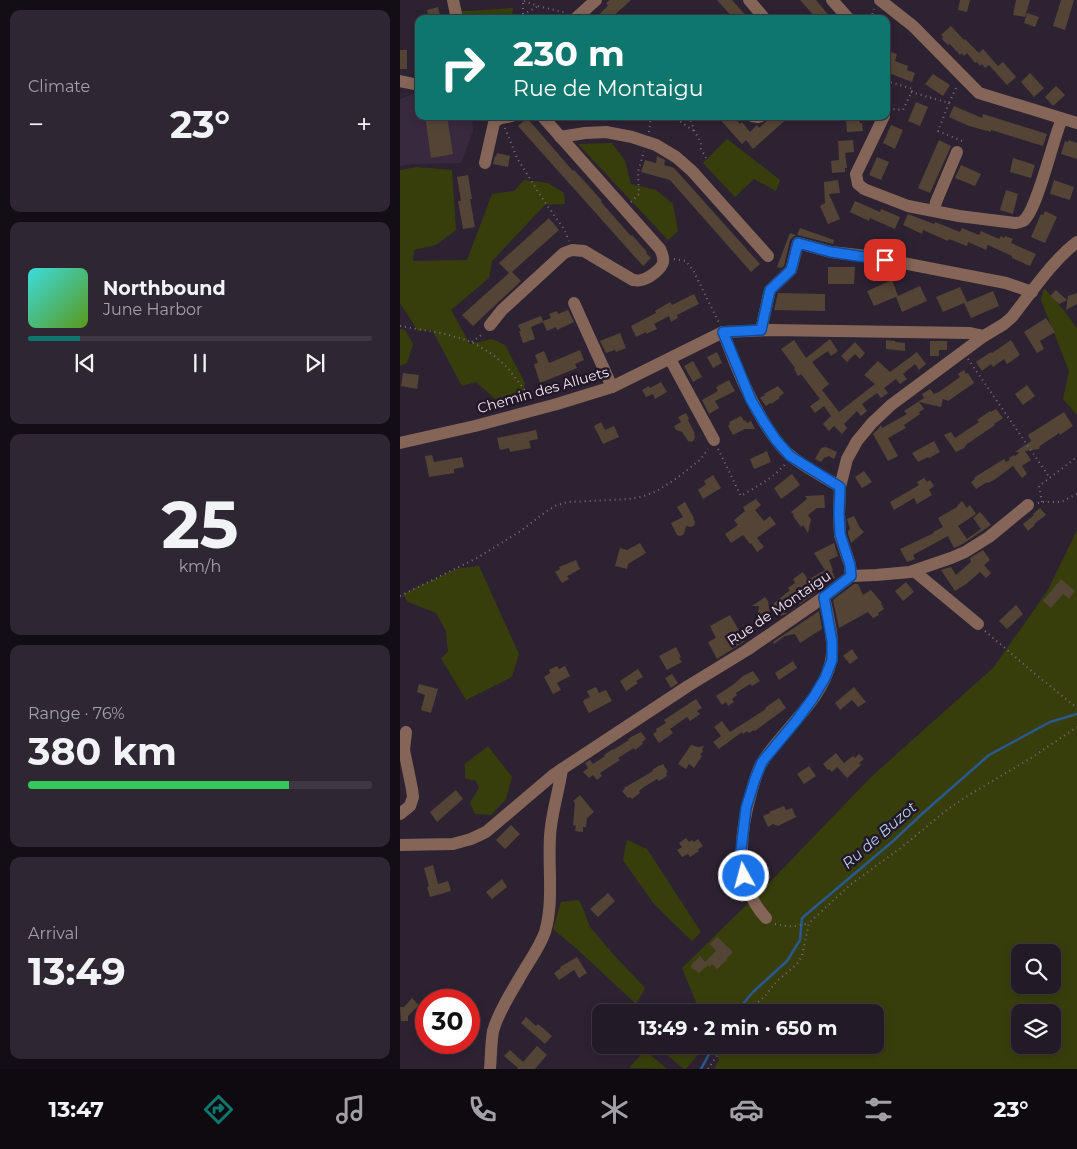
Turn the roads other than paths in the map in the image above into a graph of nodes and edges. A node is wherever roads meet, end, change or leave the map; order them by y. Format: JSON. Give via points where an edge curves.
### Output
{"nodes":[{"id":1,"x":453,"y":0,"type":"edge"},
{"id":2,"x":596,"y":0,"type":"edge"},
{"id":3,"x":749,"y":0,"type":"edge"},
{"id":4,"x":832,"y":0,"type":"edge"},
{"id":5,"x":880,"y":0,"type":"edge"},
{"id":6,"x":456,"y":15,"type":"edge"},
{"id":7,"x":579,"y":15,"type":"edge"},
{"id":8,"x":762,"y":15,"type":"edge"},
{"id":9,"x":845,"y":15,"type":"edge"},
{"id":10,"x":400,"y":80,"type":"edge"},
{"id":11,"x":415,"y":84,"type":"edge"},
{"id":12,"x":415,"y":86,"type":"edge"},
{"id":13,"x":400,"y":91,"type":"edge"},
{"id":14,"x":1062,"y":119,"type":"junction"},
{"id":15,"x":497,"y":120,"type":"edge"},
{"id":16,"x":545,"y":120,"type":"edge"},
{"id":17,"x":883,"y":120,"type":"edge"},
{"id":18,"x":1077,"y":123,"type":"edge"},
{"id":19,"x":560,"y":138,"type":"junction"},
{"id":20,"x":957,"y":152,"type":"road end"},
{"id":21,"x":485,"y":164,"type":"dead end"},
{"id":22,"x":934,"y":211,"type":"junction"},
{"id":23,"x":1077,"y":242,"type":"edge"},
{"id":24,"x":768,"y":256,"type":"dead end"},
{"id":25,"x":1032,"y":292,"type":"junction"},
{"id":26,"x":574,"y":303,"type":"dead end"},
{"id":27,"x":490,"y":325,"type":"road end"},
{"id":28,"x":761,"y":330,"type":"junction"},
{"id":29,"x":723,"y":332,"type":"junction"},
{"id":30,"x":984,"y":336,"type":"junction"},
{"id":31,"x":670,"y":359,"type":"junction"},
{"id":32,"x":612,"y":387,"type":"junction"},
{"id":33,"x":714,"y":440,"type":"road end"},
{"id":34,"x":400,"y":443,"type":"edge"},
{"id":35,"x":840,"y":487,"type":"junction"},
{"id":36,"x":1028,"y":505,"type":"road end"},
{"id":37,"x":914,"y":571,"type":"junction"},
{"id":38,"x":851,"y":576,"type":"junction"},
{"id":39,"x":824,"y":597,"type":"junction"},
{"id":40,"x":978,"y":624,"type":"road end"},
{"id":41,"x":406,"y":732,"type":"dead end"},
{"id":42,"x":562,"y":769,"type":"junction"},
{"id":43,"x":400,"y":814,"type":"edge"},
{"id":44,"x":400,"y":845,"type":"edge"},
{"id":45,"x":766,"y":918,"type":"road end"},
{"id":46,"x":490,"y":1069,"type":"edge"}],
"edges":[{"from":1,"to":6,"type":"street"},
{"from":2,"to":7,"type":"street"},
{"from":3,"to":8,"type":"street"},
{"from":4,"to":9,"type":"street"},
{"from":5,"to":14,"type":"street","via":[[913,26],[979,93]]},
{"from":10,"to":11,"type":"street"},
{"from":12,"to":13,"type":"street"},
{"from":14,"to":18,"type":"street"},
{"from":14,"to":22,"type":"street","via":[[1043,180],[1023,221],[1015,223]]},
{"from":15,"to":21,"type":"street"},
{"from":16,"to":19,"type":"street"},
{"from":17,"to":22,"type":"street","via":[[856,174],[858,184],[864,190],[908,206]]},
{"from":19,"to":24,"type":"street","via":[[606,132],[656,145],[692,171]]},
{"from":19,"to":27,"type":"street","via":[[660,250],[663,262],[644,280],[638,281],[584,251],[572,250],[564,253]]},
{"from":20,"to":22,"type":"street"},
{"from":23,"to":25,"type":"street","name":"Rue de Montaigu","via":[[1068,248]]},
{"from":25,"to":28,"type":"street","via":[[1006,283],[831,252],[798,243],[791,270],[770,290]]},
{"from":25,"to":30,"type":"street","name":"Rue de Montaigu","via":[[1012,317]]},
{"from":26,"to":32,"type":"street"},
{"from":28,"to":29,"type":"street","name":"Chemin des Alluets"},
{"from":28,"to":30,"type":"street","name":"Chemin des Alluets","via":[[970,333]]},
{"from":29,"to":31,"type":"street","name":"Chemin des Alluets"},
{"from":29,"to":35,"type":"street","via":[[751,400],[776,440],[790,456]]},
{"from":30,"to":35,"type":"street","name":"Rue de Montaigu","via":[[891,405],[872,424],[847,459]]},
{"from":31,"to":32,"type":"street","name":"Chemin des Alluets"},
{"from":31,"to":33,"type":"street"},
{"from":32,"to":34,"type":"street","name":"Chemin des Alluets","via":[[539,409]]},
{"from":35,"to":38,"type":"street","name":"Rue de Montaigu","via":[[840,534]]},
{"from":36,"to":37,"type":"street","via":[[965,552]]},
{"from":37,"to":38,"type":"street"},
{"from":37,"to":40,"type":"street"},
{"from":38,"to":39,"type":"street","name":"Rue de Montaigu"},
{"from":39,"to":42,"type":"street","name":"Rue de Montaigu"},
{"from":39,"to":45,"type":"street","via":[[832,660],[813,698],[762,762],[746,808],[741,850],[744,876],[750,896]]},
{"from":41,"to":43,"type":"street","via":[[404,750],[412,797],[410,806]]},
{"from":42,"to":44,"type":"street","name":"Rue de Montaigu","via":[[486,832],[453,844]]},
{"from":42,"to":46,"type":"street","via":[[550,837],[549,906],[544,933],[494,1030]]}]}
